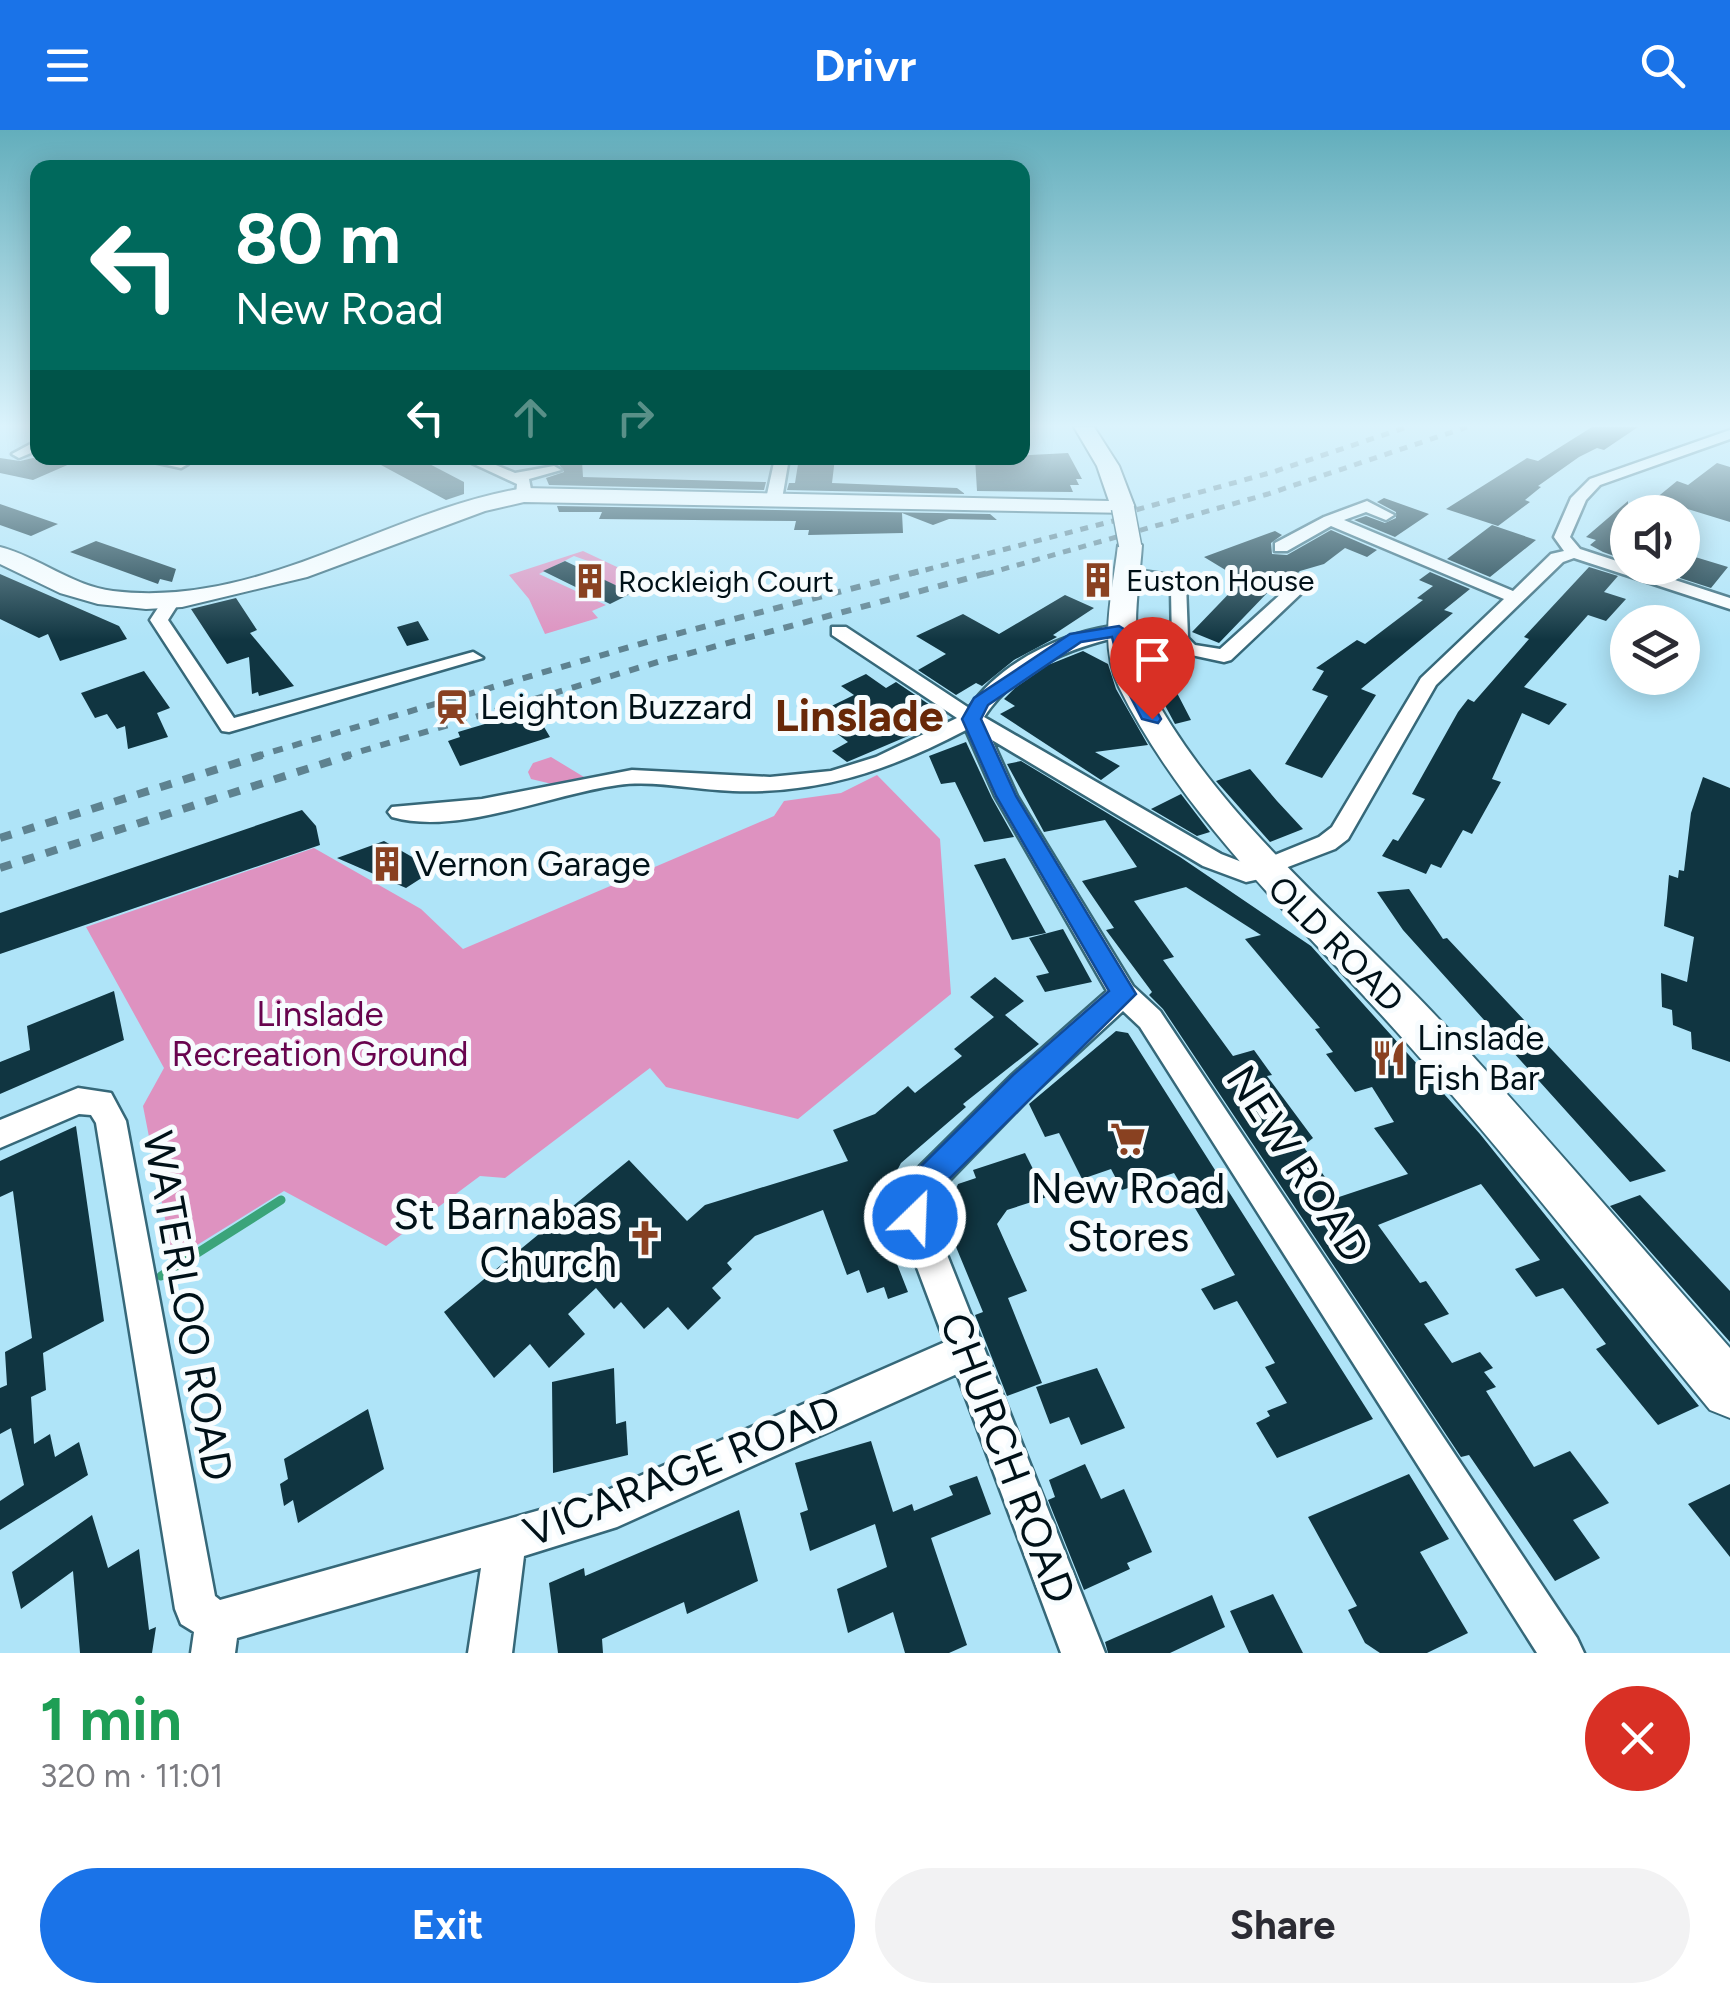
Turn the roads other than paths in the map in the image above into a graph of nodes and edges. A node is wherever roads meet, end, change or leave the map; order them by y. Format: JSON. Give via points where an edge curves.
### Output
{"nodes":[{"id":1,"x":496,"y":498,"type":"edge"},
{"id":2,"x":756,"y":498,"type":"edge"},
{"id":3,"x":1120,"y":498,"type":"edge"},
{"id":4,"x":1578,"y":498,"type":"edge"},
{"id":5,"x":774,"y":499,"type":"joint"},
{"id":6,"x":1123,"y":507,"type":"junction"},
{"id":7,"x":1386,"y":515,"type":"dead end"},
{"id":8,"x":1330,"y":520,"type":"junction"},
{"id":9,"x":1281,"y":547,"type":"dead end"},
{"id":10,"x":1574,"y":553,"type":"junction"},
{"id":11,"x":0,"y":555,"type":"edge"},
{"id":12,"x":1130,"y":574,"type":"junction"},
{"id":13,"x":1299,"y":587,"type":"dead end"},
{"id":14,"x":1514,"y":596,"type":"junction"},
{"id":15,"x":173,"y":598,"type":"junction"},
{"id":16,"x":1730,"y":604,"type":"edge"},
{"id":17,"x":840,"y":631,"type":"dead end"},
{"id":18,"x":1119,"y":631,"type":"junction"},
{"id":19,"x":473,"y":658,"type":"dead end"},
{"id":20,"x":972,"y":719,"type":"junction"},
{"id":21,"x":400,"y":812,"type":"dead end"},
{"id":22,"x":1267,"y":868,"type":"junction"},
{"id":23,"x":1124,"y":994,"type":"junction"},
{"id":24,"x":0,"y":1134,"type":"edge"},
{"id":25,"x":966,"y":1351,"type":"junction"},
{"id":26,"x":1730,"y":1390,"type":"edge"},
{"id":27,"x":505,"y":1544,"type":"junction"},
{"id":28,"x":215,"y":1637,"type":"edge"},
{"id":29,"x":490,"y":1653,"type":"edge"},
{"id":30,"x":1083,"y":1653,"type":"edge"},
{"id":31,"x":1562,"y":1653,"type":"edge"}],
"edges":[{"from":1,"to":15,"type":"street","via":[[313,566]]},
{"from":2,"to":5,"type":"street"},
{"from":3,"to":6,"type":"street"},
{"from":4,"to":10,"type":"street","via":[[1562,536]]},
{"from":5,"to":6,"type":"street"},
{"from":6,"to":12,"type":"street","bridge":true},
{"from":7,"to":8,"type":"street","via":[[1368,506]]},
{"from":8,"to":9,"type":"street"},
{"from":8,"to":14,"type":"street"},
{"from":10,"to":14,"type":"street","via":[[1556,558]]},
{"from":10,"to":16,"type":"street"},
{"from":11,"to":15,"type":"street","via":[[90,594]]},
{"from":12,"to":13,"type":"street","via":[[1180,588],[1179,640],[1224,656]]},
{"from":12,"to":18,"type":"street"},
{"from":14,"to":22,"type":"street","via":[[1428,682],[1340,833]]},
{"from":15,"to":19,"type":"street","via":[[159,620],[228,726]]},
{"from":17,"to":20,"type":"street","name":"OLD ROAD"},
{"from":18,"to":20,"type":"street","via":[[1076,638],[980,702]]},
{"from":18,"to":22,"type":"street","via":[[1133,684],[1152,719]]},
{"from":20,"to":21,"type":"street","via":[[858,775],[813,785],[623,777],[466,810]]},
{"from":20,"to":22,"type":"street","name":"OLD ROAD","via":[[1232,871]]},
{"from":20,"to":23,"type":"street","name":"NEW ROAD","via":[[1006,796]]},
{"from":22,"to":26,"type":"street","name":"OLD ROAD","via":[[1422,1030]]},
{"from":23,"to":25,"type":"street","name":"CHURCH ROAD","via":[[923,1185],[915,1217]]},
{"from":23,"to":31,"type":"street","name":"NEW ROAD","via":[[1150,1019]]},
{"from":24,"to":28,"type":"street","name":"WATERLOO ROAD","via":[[78,1101],[100,1102],[111,1121],[196,1609]]},
{"from":25,"to":27,"type":"street","name":"VICARAGE ROAD","via":[[603,1513]]},
{"from":25,"to":30,"type":"street","name":"CHURCH ROAD"},
{"from":27,"to":28,"type":"street","name":"VICARAGE ROAD"},
{"from":27,"to":29,"type":"street"}]}
